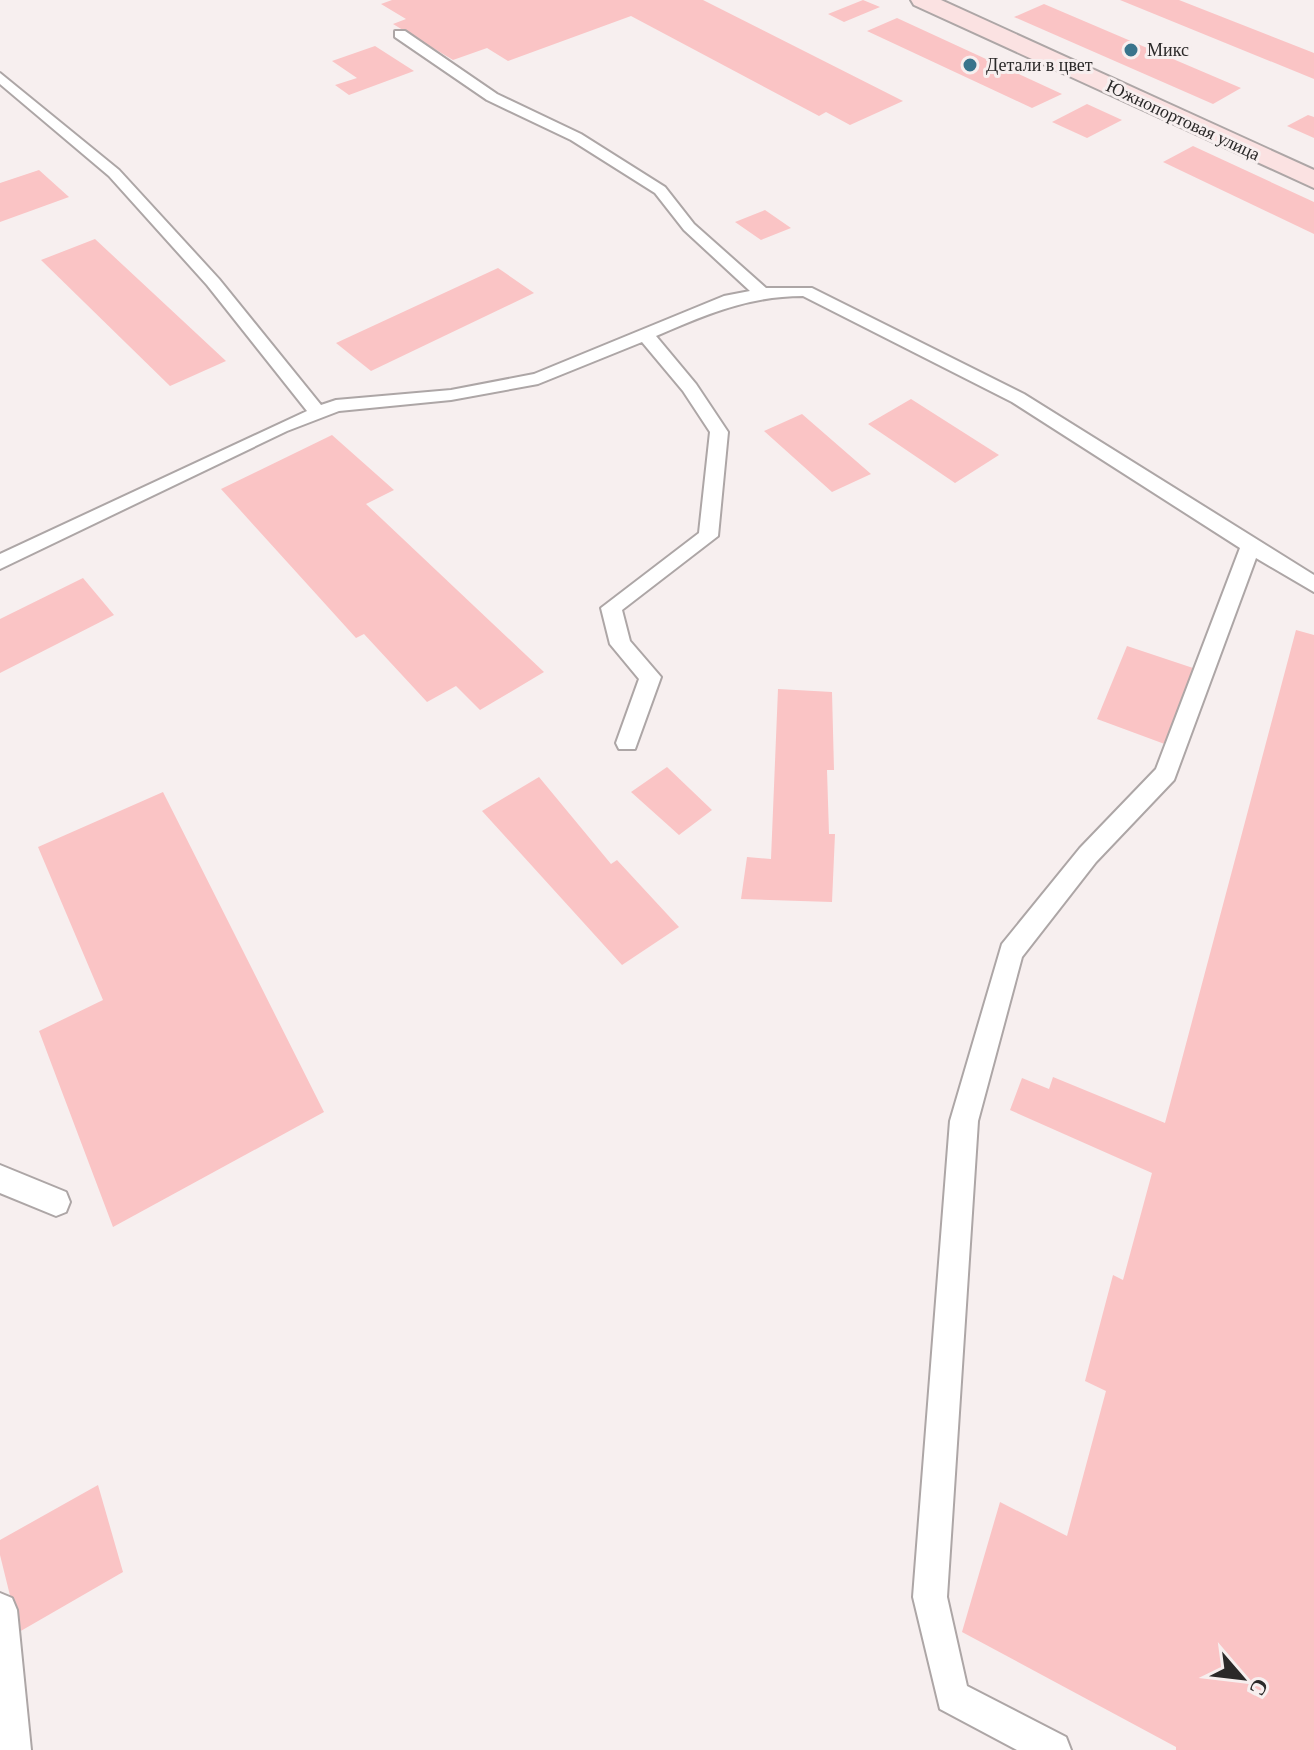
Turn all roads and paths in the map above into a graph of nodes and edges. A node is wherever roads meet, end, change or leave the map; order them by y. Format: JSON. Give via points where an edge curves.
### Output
{"nodes":[{"id":1,"x":922,"y":0,"type":"edge"},
{"id":2,"x":400,"y":34,"type":"dead end"},
{"id":3,"x":0,"y":77,"type":"edge"},
{"id":4,"x":1314,"y":180,"type":"edge"},
{"id":5,"x":762,"y":293,"type":"junction"},
{"id":6,"x":645,"y":334,"type":"junction"},
{"id":7,"x":318,"y":413,"type":"junction"},
{"id":8,"x":1250,"y":548,"type":"junction"},
{"id":9,"x":0,"y":562,"type":"edge"},
{"id":10,"x":1314,"y":585,"type":"edge"},
{"id":11,"x":627,"y":743,"type":"dead end"},
{"id":12,"x":0,"y":1179,"type":"edge"},
{"id":13,"x":56,"y":1202,"type":"dead end"},
{"id":14,"x":0,"y":1610,"type":"edge"},
{"id":15,"x":13,"y":1750,"type":"edge"},
{"id":16,"x":1053,"y":1750,"type":"edge"}],
"edges":[{"from":1,"to":4,"type":"street","name":"Южнопортовая улица"},
{"from":2,"to":5,"type":"lane","via":[[492,97],[576,137],[660,190],[689,227]]},
{"from":3,"to":7,"type":"lane","via":[[114,173],[213,282]]},
{"from":5,"to":6,"type":"lane","via":[[730,299]]},
{"from":5,"to":8,"type":"lane","via":[[806,291],[1018,398]]},
{"from":6,"to":7,"type":"lane","via":[[538,379],[451,395],[336,406]]},
{"from":6,"to":11,"type":"lane","via":[[719,432],[708,536],[611,608],[620,644],[650,677]]},
{"from":7,"to":9,"type":"lane"},
{"from":8,"to":10,"type":"lane"},
{"from":8,"to":16,"type":"lane","via":[[1166,774],[1088,855],[1011,952],[964,1121],[930,1597],[952,1697]]},
{"from":12,"to":13,"type":"lane"},
{"from":14,"to":15,"type":"lane"}]}
